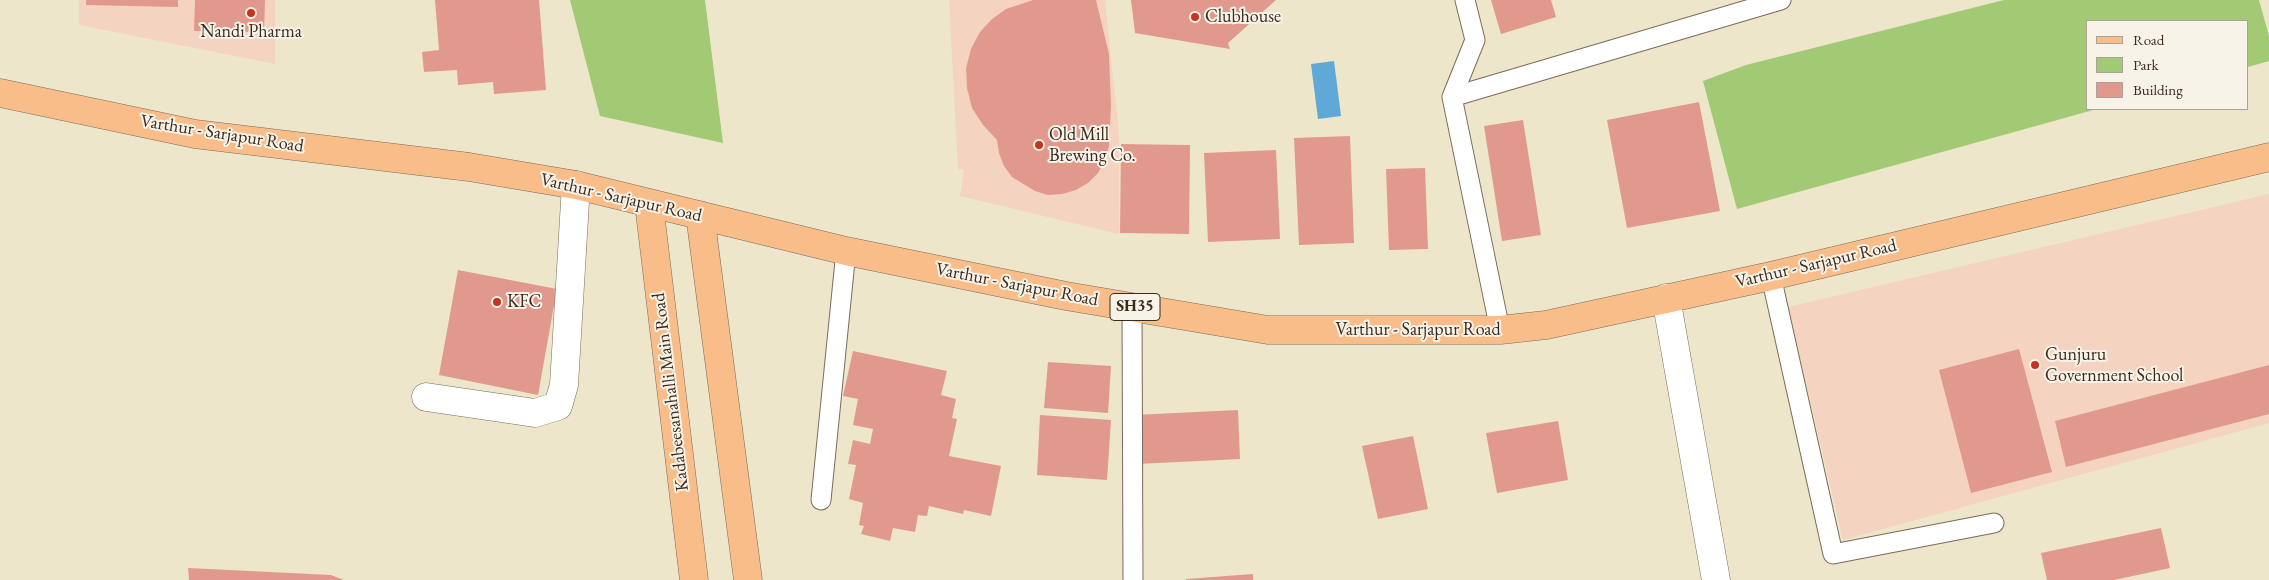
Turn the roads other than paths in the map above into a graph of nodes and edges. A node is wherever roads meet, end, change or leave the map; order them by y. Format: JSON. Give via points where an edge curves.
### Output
{"nodes":[{"id":1,"x":1465,"y":0,"type":"edge"},
{"id":2,"x":1781,"y":0,"type":"edge"},
{"id":3,"x":0,"y":93,"type":"edge"},
{"id":4,"x":1452,"y":98,"type":"junction"},
{"id":5,"x":2269,"y":157,"type":"edge"},
{"id":6,"x":576,"y":185,"type":"junction"},
{"id":7,"x":649,"y":204,"type":"junction"},
{"id":8,"x":700,"y":215,"type":"junction"},
{"id":9,"x":846,"y":251,"type":"junction"},
{"id":10,"x":1771,"y":276,"type":"junction"},
{"id":11,"x":1666,"y":298,"type":"junction"},
{"id":12,"x":1132,"y":306,"type":"junction"},
{"id":13,"x":1500,"y":330,"type":"junction"},
{"id":14,"x":426,"y":397,"type":"dead end"},
{"id":15,"x":821,"y":500,"type":"dead end"},
{"id":16,"x":1994,"y":523,"type":"dead end"},
{"id":17,"x":694,"y":580,"type":"edge"},
{"id":18,"x":748,"y":580,"type":"edge"},
{"id":19,"x":1133,"y":580,"type":"edge"},
{"id":20,"x":1716,"y":580,"type":"edge"}],
"edges":[{"from":1,"to":4,"type":"lane","via":[[1475,40]]},
{"from":2,"to":4,"type":"lane"},
{"from":3,"to":6,"type":"main road","name":"Varthur - Sarjapur Road","number":"SH35","via":[[195,134],[469,167]]},
{"from":4,"to":13,"type":"lane"},
{"from":5,"to":10,"type":"main road","name":"Varthur - Sarjapur Road","number":"SH35"},
{"from":6,"to":7,"type":"main road","name":"Varthur - Sarjapur Road","number":"SH35"},
{"from":6,"to":14,"type":"street","via":[[564,385],[558,406],[535,413]]},
{"from":7,"to":8,"type":"main road","name":"Varthur - Sarjapur Road","number":"SH35"},
{"from":7,"to":17,"type":"main road","name":"Kadabeesanahalli Main Road"},
{"from":8,"to":9,"type":"main road","name":"Varthur - Sarjapur Road","number":"SH35"},
{"from":8,"to":18,"type":"main road"},
{"from":9,"to":12,"type":"main road","name":"Varthur - Sarjapur Road","number":"SH35","via":[[1066,296]]},
{"from":9,"to":15,"type":"lane"},
{"from":10,"to":11,"type":"main road","name":"Varthur - Sarjapur Road","number":"SH35"},
{"from":10,"to":16,"type":"lane","via":[[1833,554]]},
{"from":11,"to":13,"type":"main road","name":"Varthur - Sarjapur Road","number":"SH35","via":[[1546,325]]},
{"from":11,"to":20,"type":"street"},
{"from":12,"to":13,"type":"main road","name":"Varthur - Sarjapur Road","number":"SH35","via":[[1268,330]]},
{"from":12,"to":19,"type":"lane"}]}
